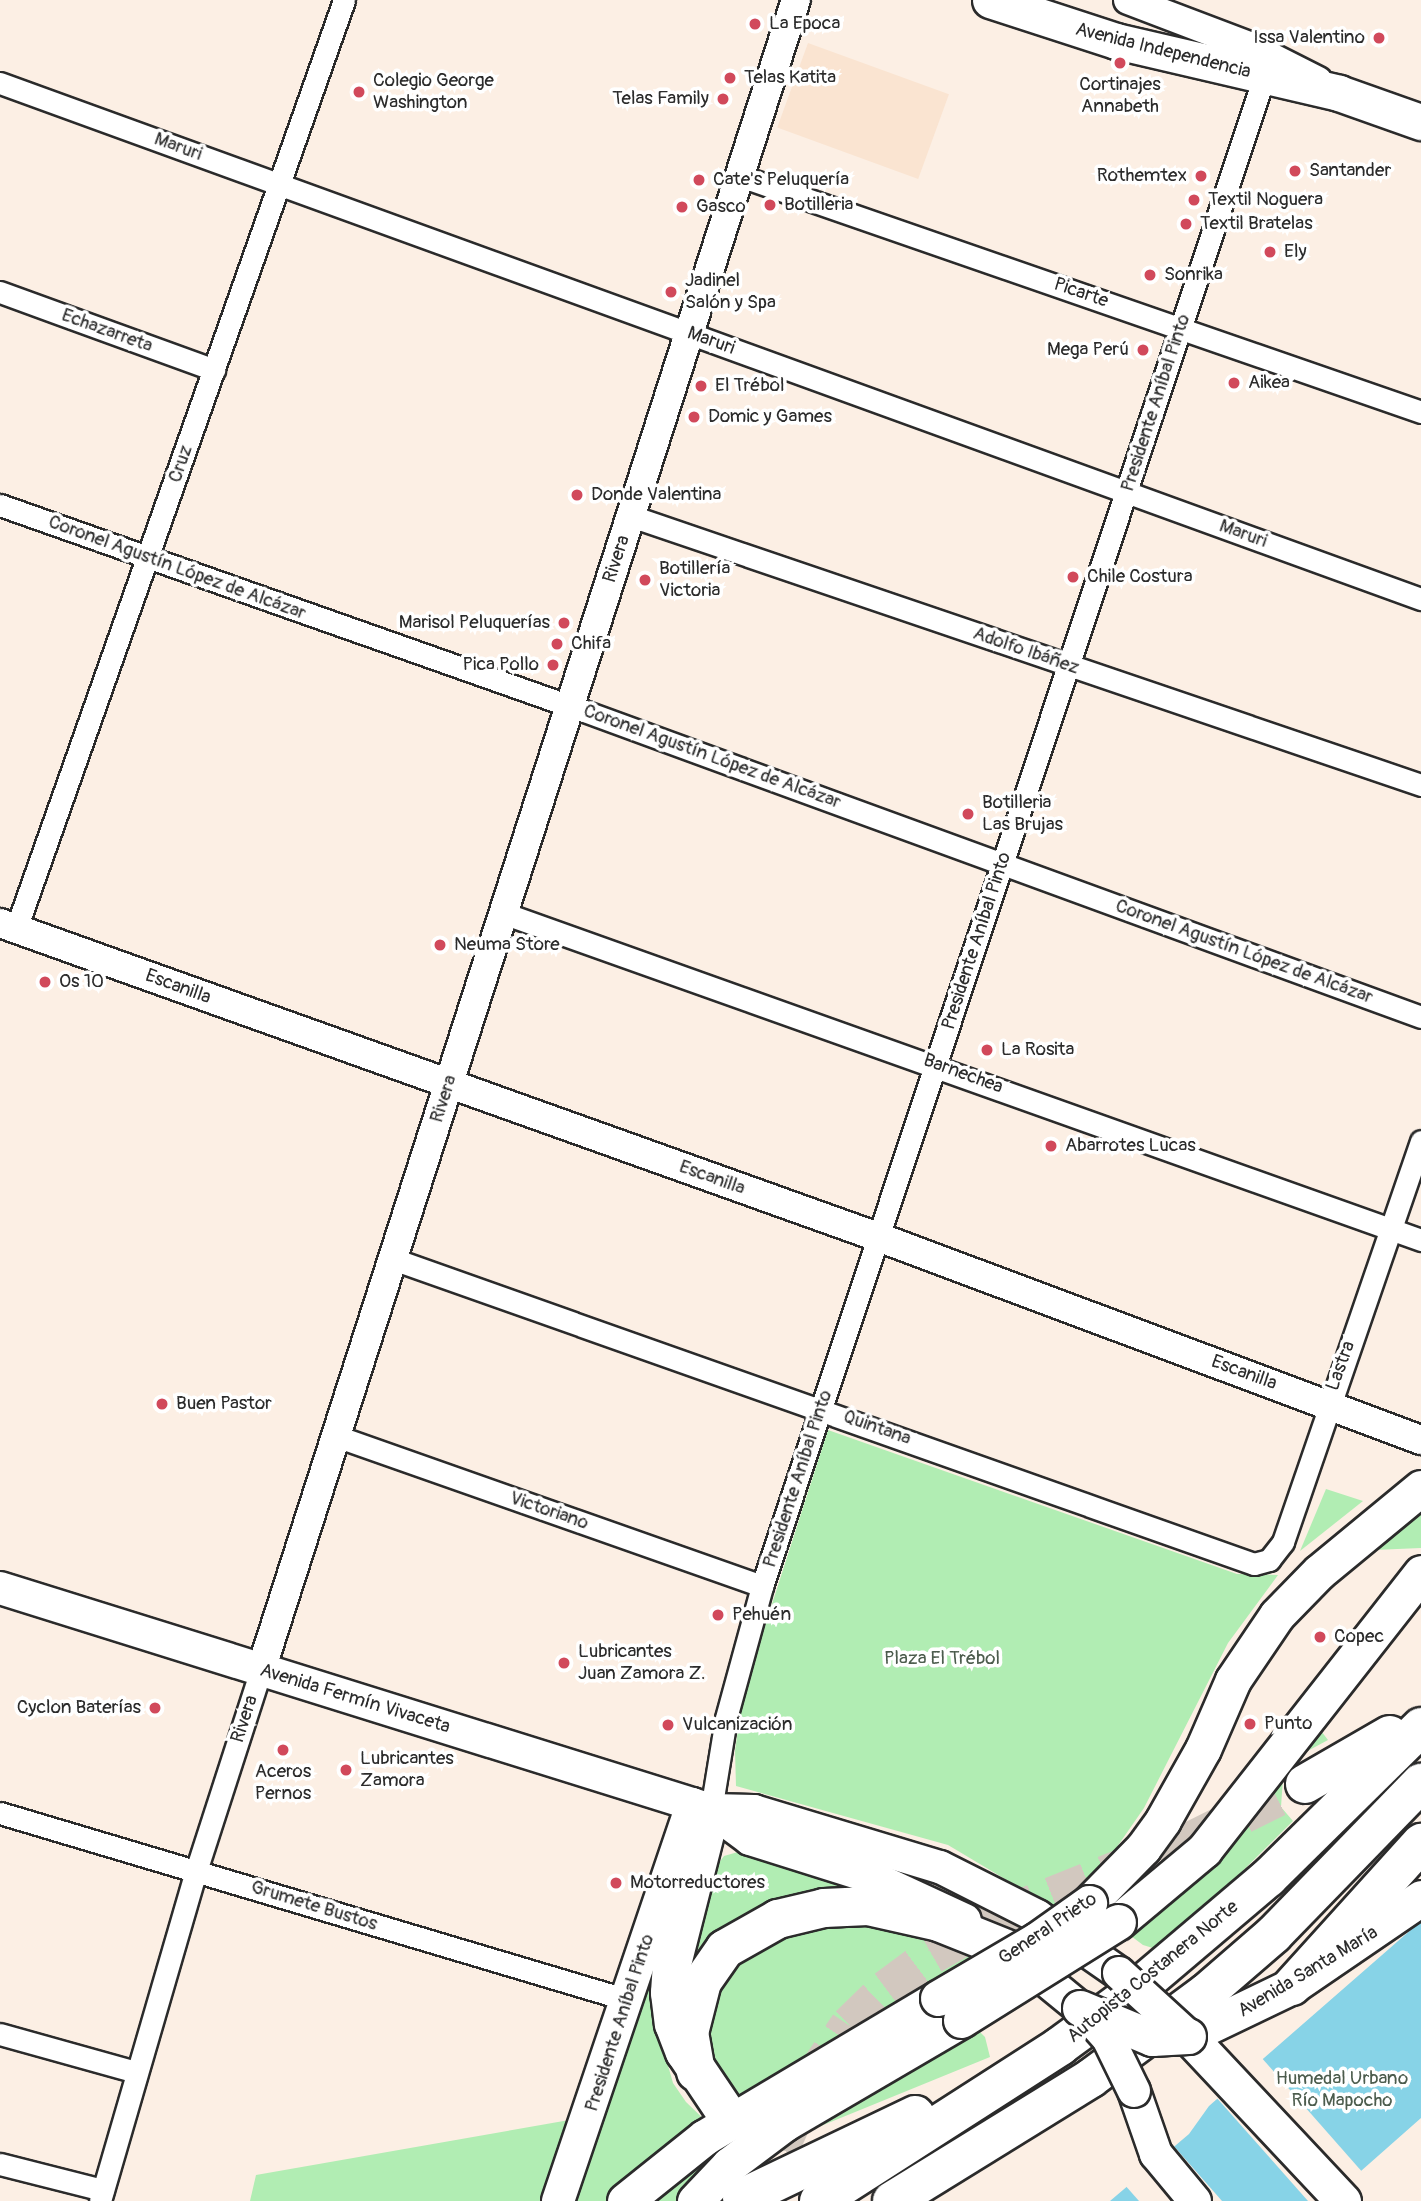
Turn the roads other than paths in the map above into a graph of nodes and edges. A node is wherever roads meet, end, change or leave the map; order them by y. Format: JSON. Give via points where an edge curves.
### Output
{"nodes":[{"id":1,"x":344,"y":0,"type":"edge"},
{"id":2,"x":796,"y":0,"type":"edge"},
{"id":3,"x":990,"y":0,"type":"edge"},
{"id":4,"x":1136,"y":1,"type":"edge"},
{"id":5,"x":1264,"y":77,"type":"junction"},
{"id":6,"x":0,"y":83,"type":"edge"},
{"id":7,"x":1339,"y":93,"type":"junction"},
{"id":8,"x":1421,"y":122,"type":"edge"},
{"id":9,"x":740,"y":176,"type":"junction"},
{"id":10,"x":279,"y":184,"type":"junction"},
{"id":11,"x":0,"y":292,"type":"edge"},
{"id":12,"x":1181,"y":327,"type":"junction"},
{"id":13,"x":689,"y":333,"type":"junction"},
{"id":14,"x":214,"y":370,"type":"junction"},
{"id":15,"x":1421,"y":412,"type":"edge"},
{"id":16,"x":1126,"y":492,"type":"junction"},
{"id":17,"x":0,"y":505,"type":"edge"},
{"id":18,"x":631,"y":516,"type":"junction"},
{"id":19,"x":147,"y":558,"type":"junction"},
{"id":20,"x":1421,"y":599,"type":"edge"},
{"id":21,"x":1068,"y":665,"type":"junction"},
{"id":22,"x":570,"y":706,"type":"junction"},
{"id":23,"x":1421,"y":785,"type":"edge"},
{"id":24,"x":1003,"y":863,"type":"junction"},
{"id":25,"x":503,"y":913,"type":"junction"},
{"id":26,"x":8,"y":926,"type":"edge"},
{"id":27,"x":1421,"y":1017,"type":"edge"},
{"id":28,"x":936,"y":1064,"type":"junction"},
{"id":29,"x":449,"y":1084,"type":"junction"},
{"id":30,"x":1421,"y":1141,"type":"edge"},
{"id":31,"x":1390,"y":1228,"type":"junction"},
{"id":32,"x":878,"y":1237,"type":"junction"},
{"id":33,"x":1421,"y":1240,"type":"edge"},
{"id":34,"x":393,"y":1259,"type":"junction"},
{"id":35,"x":1327,"y":1405,"type":"junction"},
{"id":36,"x":821,"y":1408,"type":"junction"},
{"id":37,"x":336,"y":1436,"type":"junction"},
{"id":38,"x":1421,"y":1440,"type":"edge"},
{"id":39,"x":1421,"y":1488,"type":"edge"},
{"id":40,"x":1240,"y":1562,"type":"joint"},
{"id":41,"x":1421,"y":1573,"type":"edge"},
{"id":42,"x":762,"y":1586,"type":"junction"},
{"id":43,"x":0,"y":1588,"type":"edge"},
{"id":44,"x":261,"y":1670,"type":"junction"},
{"id":45,"x":1421,"y":1714,"type":"edge"},
{"id":46,"x":1421,"y":1727,"type":"edge"},
{"id":47,"x":1421,"y":1783,"type":"edge"},
{"id":48,"x":1305,"y":1784,"type":"tunnel mouth"},
{"id":49,"x":701,"y":1807,"type":"junction"},
{"id":50,"x":0,"y":1813,"type":"edge"},
{"id":51,"x":1421,"y":1843,"type":"edge"},
{"id":52,"x":196,"y":1871,"type":"junction"},
{"id":53,"x":1421,"y":1898,"type":"edge"},
{"id":54,"x":1009,"y":1950,"type":"junction"},
{"id":55,"x":1293,"y":1986,"type":"junction"},
{"id":56,"x":628,"y":2000,"type":"junction"},
{"id":57,"x":1077,"y":2005,"type":"junction"},
{"id":58,"x":950,"y":2009,"type":"junction"},
{"id":59,"x":1209,"y":2031,"type":"junction"},
{"id":60,"x":0,"y":2034,"type":"edge"},
{"id":61,"x":136,"y":2072,"type":"junction"},
{"id":62,"x":696,"y":2072,"type":"junction"},
{"id":63,"x":1017,"y":2073,"type":"junction"},
{"id":64,"x":1230,"y":2078,"type":"junction"},
{"id":65,"x":726,"y":2113,"type":"dead end"},
{"id":66,"x":1014,"y":2127,"type":"junction"},
{"id":67,"x":883,"y":2128,"type":"junction"},
{"id":68,"x":795,"y":2148,"type":"dead end"},
{"id":69,"x":0,"y":2164,"type":"edge"},
{"id":70,"x":102,"y":2195,"type":"edge"},
{"id":71,"x":742,"y":2198,"type":"dead end"},
{"id":72,"x":1340,"y":2198,"type":"edge"},
{"id":73,"x":558,"y":2201,"type":"edge"},
{"id":74,"x":625,"y":2201,"type":"edge"},
{"id":75,"x":695,"y":2201,"type":"edge"},
{"id":76,"x":819,"y":2201,"type":"edge"},
{"id":77,"x":892,"y":2201,"type":"edge"},
{"id":78,"x":933,"y":2201,"type":"edge"},
{"id":79,"x":1195,"y":2201,"type":"edge"}],
"edges":[{"from":1,"to":10,"type":"street","name":"Cruz"},
{"from":2,"to":9,"type":"street","name":"Rivera"},
{"from":3,"to":5,"type":"main road","name":"Avenida Independencia","via":[[1116,41]]},
{"from":4,"to":7,"type":"street","name":"Avenida Independencia","via":[[1270,55]]},
{"from":5,"to":7,"type":"main road","name":"Avenida Independencia"},
{"from":5,"to":12,"type":"street","name":"Presidente Aníbal Pinto"},
{"from":6,"to":10,"type":"street","name":"Maruri"},
{"from":7,"to":8,"type":"main road","name":"Avenida Independencia"},
{"from":9,"to":12,"type":"street","name":"Picarte"},
{"from":9,"to":13,"type":"street","name":"Rivera"},
{"from":10,"to":13,"type":"street","name":"Maruri"},
{"from":10,"to":14,"type":"street","name":"Cruz"},
{"from":11,"to":14,"type":"street","name":"Echazarreta"},
{"from":12,"to":15,"type":"street","name":"Picarte"},
{"from":12,"to":16,"type":"street","name":"Presidente Aníbal Pinto"},
{"from":13,"to":16,"type":"street","name":"Maruri"},
{"from":13,"to":18,"type":"street","name":"Rivera"},
{"from":14,"to":19,"type":"street","name":"Cruz"},
{"from":16,"to":20,"type":"street","name":"Maruri"},
{"from":16,"to":21,"type":"street","name":"Presidente Aníbal Pinto"},
{"from":17,"to":19,"type":"street","name":"Coronel Agustín López de Alcázar"},
{"from":18,"to":21,"type":"street","name":"Adolfo Ibáñez"},
{"from":18,"to":22,"type":"street","name":"Rivera"},
{"from":19,"to":22,"type":"street","name":"Coronel Agustín López de Alcázar"},
{"from":19,"to":26,"type":"street","name":"Cruz"},
{"from":21,"to":23,"type":"street","name":"Adolfo Ibáñez"},
{"from":21,"to":24,"type":"street","name":"Presidente Aníbal Pinto"},
{"from":22,"to":24,"type":"street","name":"Coronel Agustín López de Alcázar"},
{"from":22,"to":25,"type":"street","name":"Rivera"},
{"from":24,"to":27,"type":"street","name":"Coronel Agustín López de Alcázar"},
{"from":24,"to":28,"type":"street","name":"Presidente Aníbal Pinto"},
{"from":25,"to":28,"type":"street","name":"Barnechea"},
{"from":25,"to":29,"type":"street","name":"Rivera"},
{"from":26,"to":29,"type":"street","name":"Escanilla"},
{"from":28,"to":31,"type":"street","name":"Barnechea"},
{"from":28,"to":32,"type":"street","name":"Presidente Aníbal Pinto"},
{"from":29,"to":32,"type":"street","name":"Escanilla"},
{"from":29,"to":34,"type":"street","name":"Rivera"},
{"from":30,"to":31,"type":"street","name":"Lastra"},
{"from":31,"to":33,"type":"street","name":"Barnechea"},
{"from":31,"to":35,"type":"street","name":"Lastra"},
{"from":32,"to":35,"type":"street","name":"Escanilla"},
{"from":32,"to":36,"type":"street","name":"Presidente Aníbal Pinto"},
{"from":34,"to":36,"type":"street","name":"Quintana"},
{"from":34,"to":37,"type":"street","name":"Rivera"},
{"from":35,"to":38,"type":"street","name":"Escanilla"},
{"from":35,"to":40,"type":"street","name":"Lastra","via":[[1279,1550],[1262,1563]]},
{"from":36,"to":40,"type":"street","name":"Quintana"},
{"from":36,"to":42,"type":"street","name":"Presidente Aníbal Pinto"},
{"from":37,"to":42,"type":"street","name":"Victoriano"},
{"from":37,"to":44,"type":"street","name":"Rivera"},
{"from":39,"to":58,"type":"main road","name":"General Prieto","bridge":true,"via":[[1319,1573],[1277,1615],[1233,1680],[1203,1749],[1163,1820],[1118,1877]]},
{"from":41,"to":58,"type":"main road","name":"General Prieto","bridge":true,"via":[[1204,1850],[1118,1922]]},
{"from":42,"to":49,"type":"street","name":"Presidente Aníbal Pinto"},
{"from":43,"to":44,"type":"main road","name":"Avenida Fermín Vivaceta"},
{"from":44,"to":49,"type":"main road","name":"Avenida Fermín Vivaceta"},
{"from":44,"to":52,"type":"street","name":"Rivera"},
{"from":45,"to":48,"type":"highway"},
{"from":46,"to":63,"type":"highway","name":"Autopista Costanera Norte","via":[[1310,1839],[1218,1922],[1103,2016]]},
{"from":47,"to":66,"type":"highway","via":[[1235,1969],[1101,2071]]},
{"from":49,"to":54,"type":"main road","name":"Avenida Fermín Vivaceta","via":[[750,1839],[925,1898]]},
{"from":49,"to":56,"type":"main road","name":"Presidente Aníbal Pinto"},
{"from":49,"to":59,"type":"main road","name":"Avenida Fermín Vivaceta","bridge":true,"via":[[754,1811],[940,1867],[1037,1916]]},
{"from":49,"to":62,"type":"highway","via":[[670,1980],[674,2024]]},
{"from":50,"to":52,"type":"street","name":"Grumete Bustos"},
{"from":51,"to":55,"type":"highway"},
{"from":52,"to":56,"type":"street","name":"Grumete Bustos"},
{"from":52,"to":61,"type":"street","name":"Rivera"},
{"from":53,"to":55,"type":"main road","name":"Avenida Santa María"},
{"from":54,"to":57,"type":"main road","name":"Avenida Fermín Vivaceta"},
{"from":54,"to":62,"type":"highway","via":[[939,1922],[879,1908],[824,1908],[778,1919],[725,1950],[702,1982],[689,2033]]},
{"from":55,"to":59,"type":"main road","name":"Avenida Santa María"},
{"from":56,"to":73,"type":"main road","name":"Presidente Aníbal Pinto"},
{"from":57,"to":59,"type":"main road","bridge":true,"via":[[1153,2038]]},
{"from":57,"to":79,"type":"main road","name":"Avenida Fermín Vivaceta","bridge":true,"via":[[1108,2038],[1134,2091],[1156,2154]]},
{"from":58,"to":74,"type":"main road","name":"General Prieto","via":[[705,2137]]},
{"from":58,"to":75,"type":"main road","name":"General Prieto","via":[[729,2165]]},
{"from":59,"to":64,"type":"main road"},
{"from":59,"to":64,"type":"main road","via":[[1226,2045]]},
{"from":60,"to":61,"type":"street"},
{"from":61,"to":70,"type":"street","name":"Rivera"},
{"from":62,"to":65,"type":"highway"},
{"from":63,"to":67,"type":"highway"},
{"from":63,"to":76,"type":"highway","name":"Autopista Costanera Norte"},
{"from":64,"to":72,"type":"main road"},
{"from":66,"to":77,"type":"highway"},
{"from":66,"to":78,"type":"highway"},
{"from":67,"to":68,"type":"highway","via":[[831,2145]]},
{"from":67,"to":71,"type":"highway"},
{"from":69,"to":70,"type":"street"}]}
